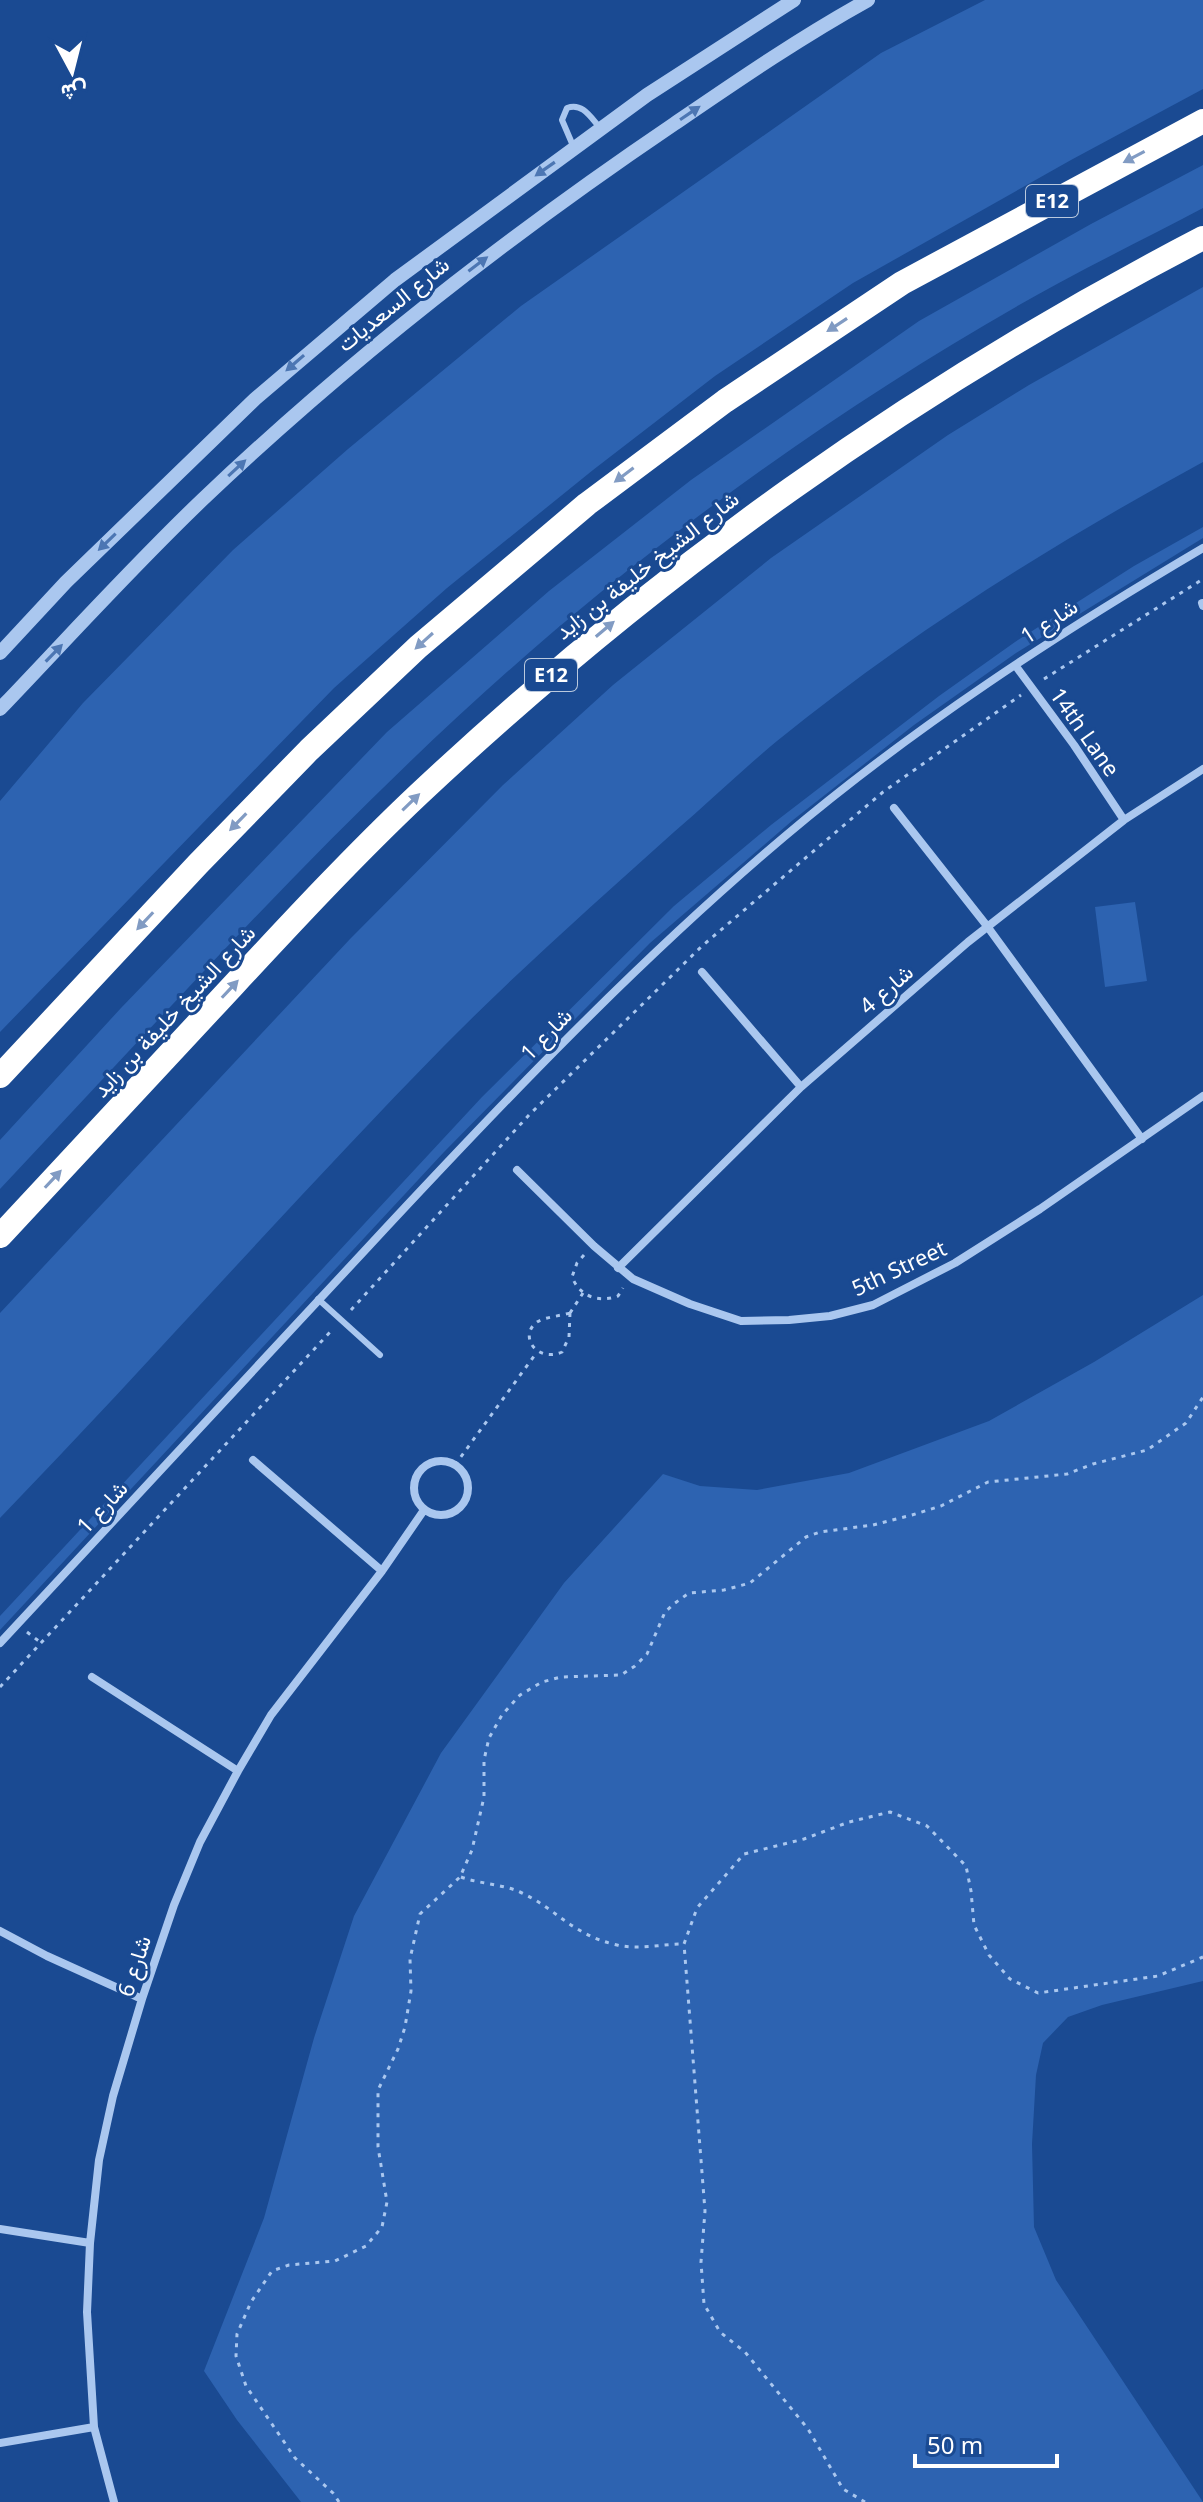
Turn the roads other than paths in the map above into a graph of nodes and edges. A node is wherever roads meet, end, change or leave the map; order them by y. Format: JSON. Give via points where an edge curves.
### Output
{"nodes":[{"id":1,"x":794,"y":0,"type":"edge"},
{"id":2,"x":868,"y":0,"type":"edge"},
{"id":3,"x":1203,"y":121,"type":"edge"},
{"id":4,"x":601,"y":129,"type":"junction"},
{"id":5,"x":574,"y":149,"type":"junction"},
{"id":6,"x":1203,"y":238,"type":"edge"},
{"id":7,"x":1203,"y":548,"type":"edge"},
{"id":8,"x":0,"y":653,"type":"edge"},
{"id":9,"x":1015,"y":665,"type":"junction"},
{"id":10,"x":0,"y":709,"type":"edge"},
{"id":11,"x":1203,"y":769,"type":"edge"},
{"id":12,"x":894,"y":808,"type":"dead end"},
{"id":13,"x":1124,"y":820,"type":"junction"},
{"id":14,"x":987,"y":926,"type":"junction"},
{"id":15,"x":702,"y":972,"type":"dead end"},
{"id":16,"x":0,"y":1076,"type":"edge"},
{"id":17,"x":801,"y":1087,"type":"junction"},
{"id":18,"x":1203,"y":1096,"type":"edge"},
{"id":19,"x":1142,"y":1139,"type":"junction"},
{"id":20,"x":517,"y":1170,"type":"dead end"},
{"id":21,"x":0,"y":1236,"type":"edge"},
{"id":22,"x":618,"y":1268,"type":"junction"},
{"id":23,"x":318,"y":1299,"type":"junction"},
{"id":24,"x":380,"y":1355,"type":"dead end"},
{"id":25,"x":253,"y":1460,"type":"dead end"},
{"id":26,"x":424,"y":1510,"type":"junction"},
{"id":27,"x":382,"y":1571,"type":"junction"},
{"id":28,"x":0,"y":1643,"type":"edge"},
{"id":29,"x":92,"y":1677,"type":"dead end"},
{"id":30,"x":238,"y":1771,"type":"junction"},
{"id":31,"x":0,"y":1931,"type":"edge"},
{"id":32,"x":142,"y":1999,"type":"junction"},
{"id":33,"x":0,"y":2229,"type":"edge"},
{"id":34,"x":90,"y":2243,"type":"junction"},
{"id":35,"x":94,"y":2427,"type":"junction"},
{"id":36,"x":0,"y":2443,"type":"edge"},
{"id":37,"x":114,"y":2502,"type":"edge"}],
"edges":[{"from":1,"to":4,"type":"street","name":"شارع السعديات"},
{"from":10,"to":2,"type":"street","name":"شارع السعديات","one_way":true,"via":[[203,499],[413,315],[611,166]]},
{"from":3,"to":16,"type":"highway","number":"E12","one_way":true,"via":[[902,283],[725,401],[587,504],[469,602],[309,750]]},
{"from":4,"to":5,"type":"street","name":"شارع السعديات"},
{"from":4,"to":5,"type":"lane","via":[[584,109],[567,108],[562,120]]},
{"from":5,"to":8,"type":"street","name":"شارع السعديات","one_way":true,"via":[[395,280],[269,386]]},
{"from":21,"to":6,"type":"highway","name":"شارع الشيخ خليفة بن زايد","number":"E12","one_way":true,"via":[[352,861],[481,737],[605,629],[856,442],[1015,343]]},
{"from":7,"to":9,"type":"street","name":"شارع 1"},
{"from":9,"to":13,"type":"street","name":"14th Lane"},
{"from":9,"to":23,"type":"street","name":"شارع 1","via":[[835,796],[657,949]]},
{"from":11,"to":13,"type":"street","name":"شارع 4"},
{"from":12,"to":14,"type":"street"},
{"from":13,"to":14,"type":"street","name":"شارع 4"},
{"from":14,"to":17,"type":"street","name":"شارع 4"},
{"from":14,"to":19,"type":"street"},
{"from":15,"to":17,"type":"street"},
{"from":17,"to":22,"type":"street","name":"شارع 4"},
{"from":18,"to":19,"type":"street","name":"5th Street"},
{"from":19,"to":22,"type":"street","name":"5th Street","via":[[955,1263],[873,1305],[830,1316],[741,1321],[690,1304]]},
{"from":20,"to":22,"type":"street","name":"5th Street"},
{"from":23,"to":24,"type":"lane"},
{"from":23,"to":28,"type":"street","name":"شارع 1"},
{"from":25,"to":27,"type":"street"},
{"from":26,"to":26,"type":"street","via":[[413,1485],[421,1469],[438,1461],[455,1465],[468,1487],[463,1503],[441,1515]]},
{"from":26,"to":27,"type":"street","name":"شارع 6"},
{"from":27,"to":30,"type":"street","name":"شارع 6","via":[[271,1715]]},
{"from":29,"to":30,"type":"street"},
{"from":30,"to":32,"type":"street","name":"شارع 6","via":[[200,1842]]},
{"from":31,"to":32,"type":"street"},
{"from":32,"to":34,"type":"street","name":"شارع 6","via":[[99,2160]]},
{"from":33,"to":34,"type":"street"},
{"from":34,"to":35,"type":"street","name":"شارع 6","via":[[87,2312]]},
{"from":35,"to":36,"type":"street"},
{"from":35,"to":37,"type":"street","name":"شارع 6"}]}
